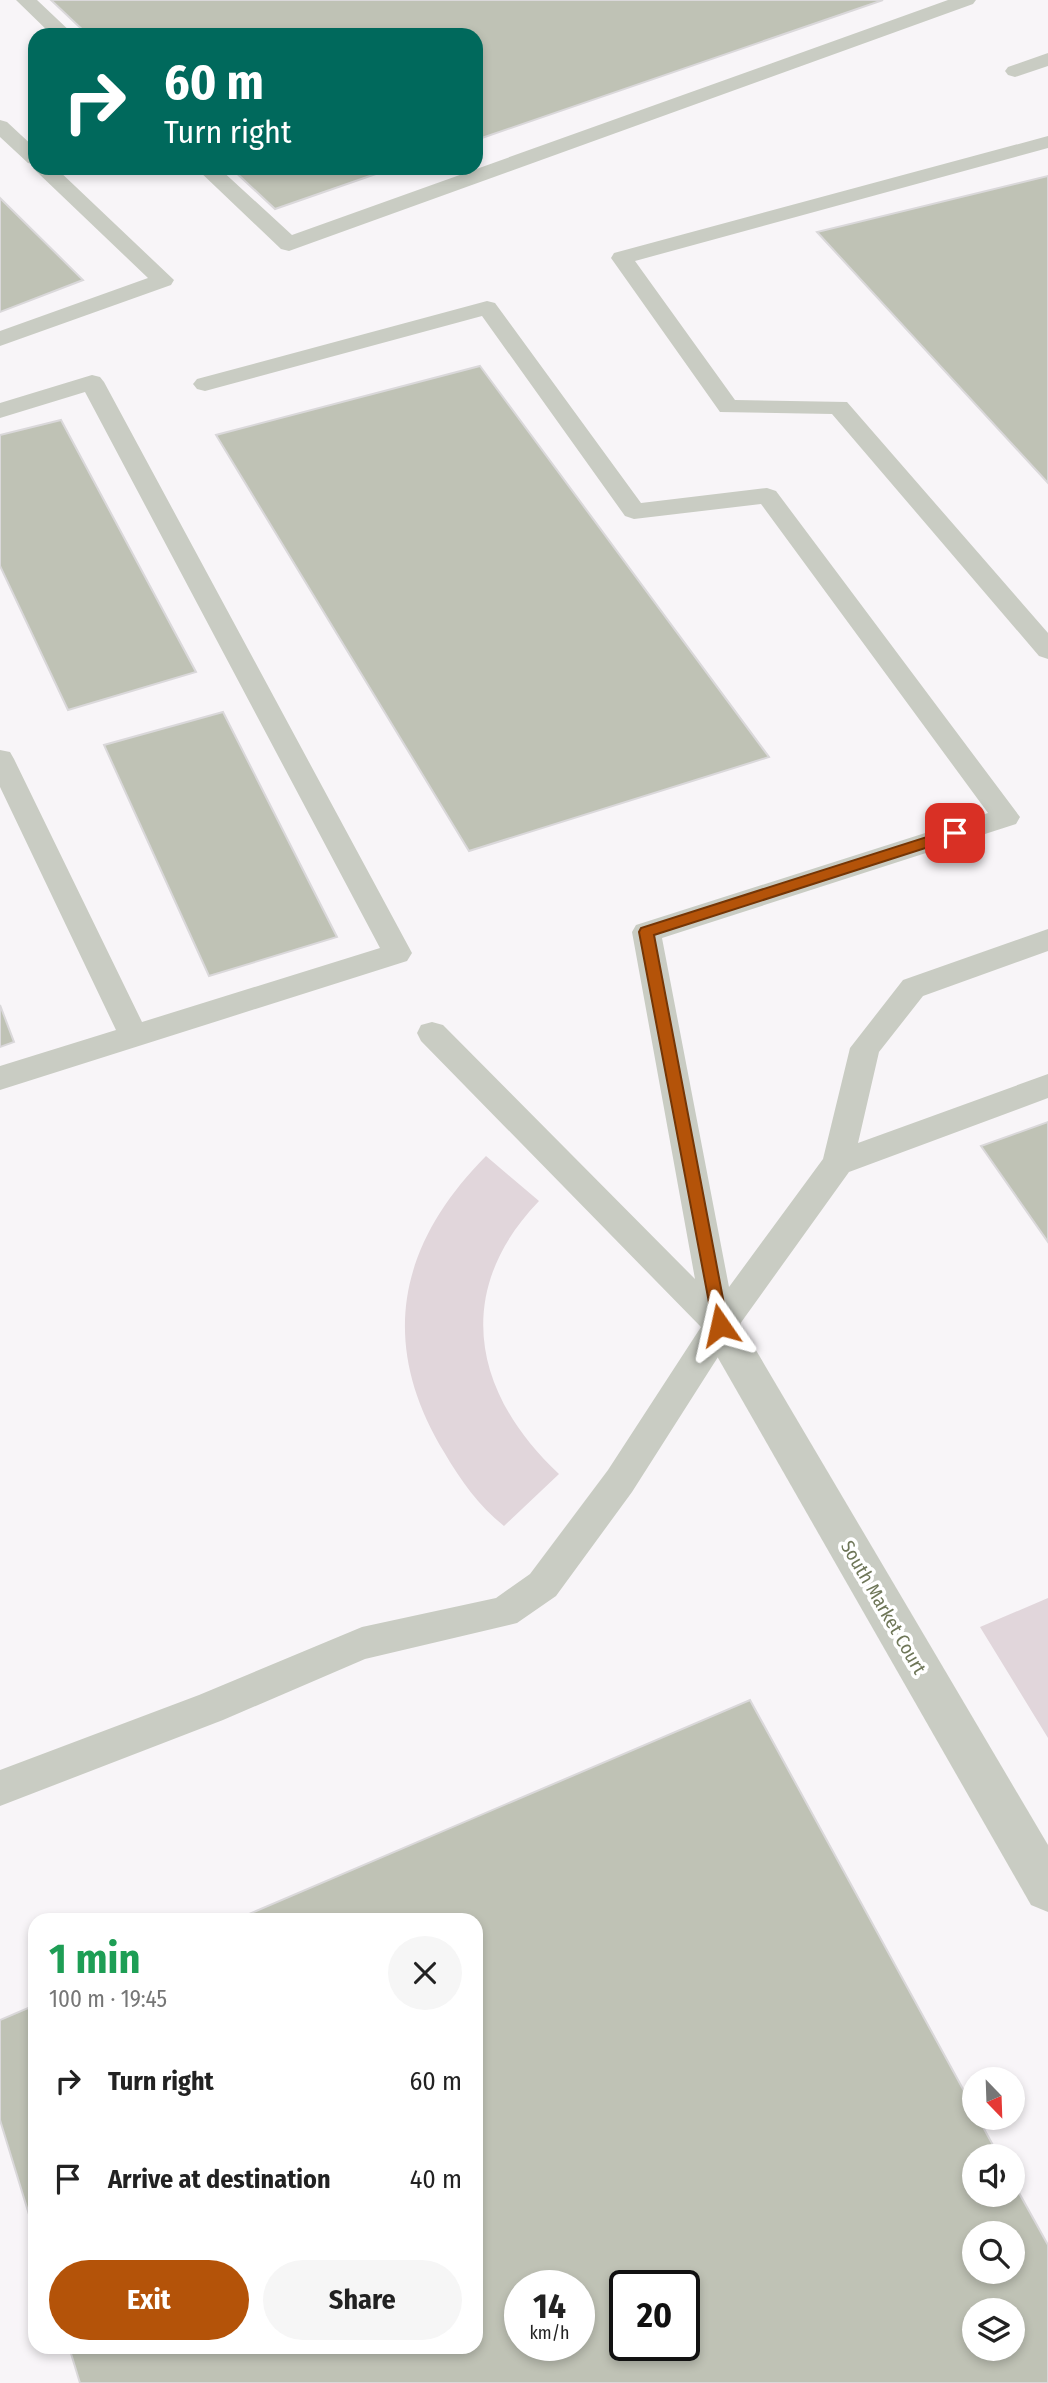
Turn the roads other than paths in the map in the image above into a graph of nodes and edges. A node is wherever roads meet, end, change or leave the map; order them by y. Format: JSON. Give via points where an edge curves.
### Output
{"nodes":[{"id":1,"x":26,"y":0,"type":"edge"},
{"id":2,"x":966,"y":0,"type":"edge"},
{"id":3,"x":56,"y":28,"type":"edge"},
{"id":4,"x":1048,"y":59,"type":"edge"},
{"id":5,"x":1015,"y":71,"type":"dead end"},
{"id":6,"x":0,"y":126,"type":"edge"},
{"id":7,"x":1048,"y":142,"type":"edge"},
{"id":8,"x":28,"y":152,"type":"edge"},
{"id":9,"x":483,"y":174,"type":"edge"},
{"id":10,"x":51,"y":175,"type":"edge"},
{"id":11,"x":215,"y":175,"type":"edge"},
{"id":12,"x":480,"y":175,"type":"edge"},
{"id":13,"x":0,"y":339,"type":"edge"},
{"id":14,"x":205,"y":384,"type":"dead end"},
{"id":15,"x":0,"y":411,"type":"edge"},
{"id":16,"x":1048,"y":650,"type":"edge"},
{"id":17,"x":2,"y":768,"type":"edge"},
{"id":18,"x":1048,"y":940,"type":"edge"},
{"id":19,"x":432,"y":1033,"type":"dead end"},
{"id":20,"x":134,"y":1036,"type":"junction"},
{"id":21,"x":0,"y":1078,"type":"edge"},
{"id":22,"x":1048,"y":1086,"type":"edge"},
{"id":23,"x":838,"y":1163,"type":"junction"},
{"id":24,"x":720,"y":1325,"type":"junction"},
{"id":25,"x":0,"y":1788,"type":"edge"},
{"id":26,"x":1048,"y":1889,"type":"edge"}],
"edges":[{"from":1,"to":3,"type":"lane"},
{"from":2,"to":9,"type":"lane"},
{"from":4,"to":5,"type":"lane"},
{"from":6,"to":8,"type":"lane"},
{"from":7,"to":16,"type":"lane","via":[[622,257],[728,407],[839,407]]},
{"from":10,"to":13,"type":"lane","via":[[163,281]]},
{"from":11,"to":12,"type":"lane","via":[[289,244]]},
{"from":14,"to":24,"type":"lane","via":[[487,308],[634,511],[767,496],[1006,817],[646,932]]},
{"from":15,"to":20,"type":"lane","via":[[92,382],[397,953]]},
{"from":17,"to":20,"type":"lane"},
{"from":18,"to":23,"type":"lane","via":[[913,988],[865,1048]]},
{"from":19,"to":24,"type":"lane"},
{"from":20,"to":21,"type":"lane"},
{"from":22,"to":23,"type":"lane"},
{"from":23,"to":24,"type":"lane"},
{"from":24,"to":25,"type":"lane","via":[[620,1480],[543,1585],[504,1612],[362,1643],[210,1708]]},
{"from":24,"to":26,"type":"street","name":"South Market Court"}]}
